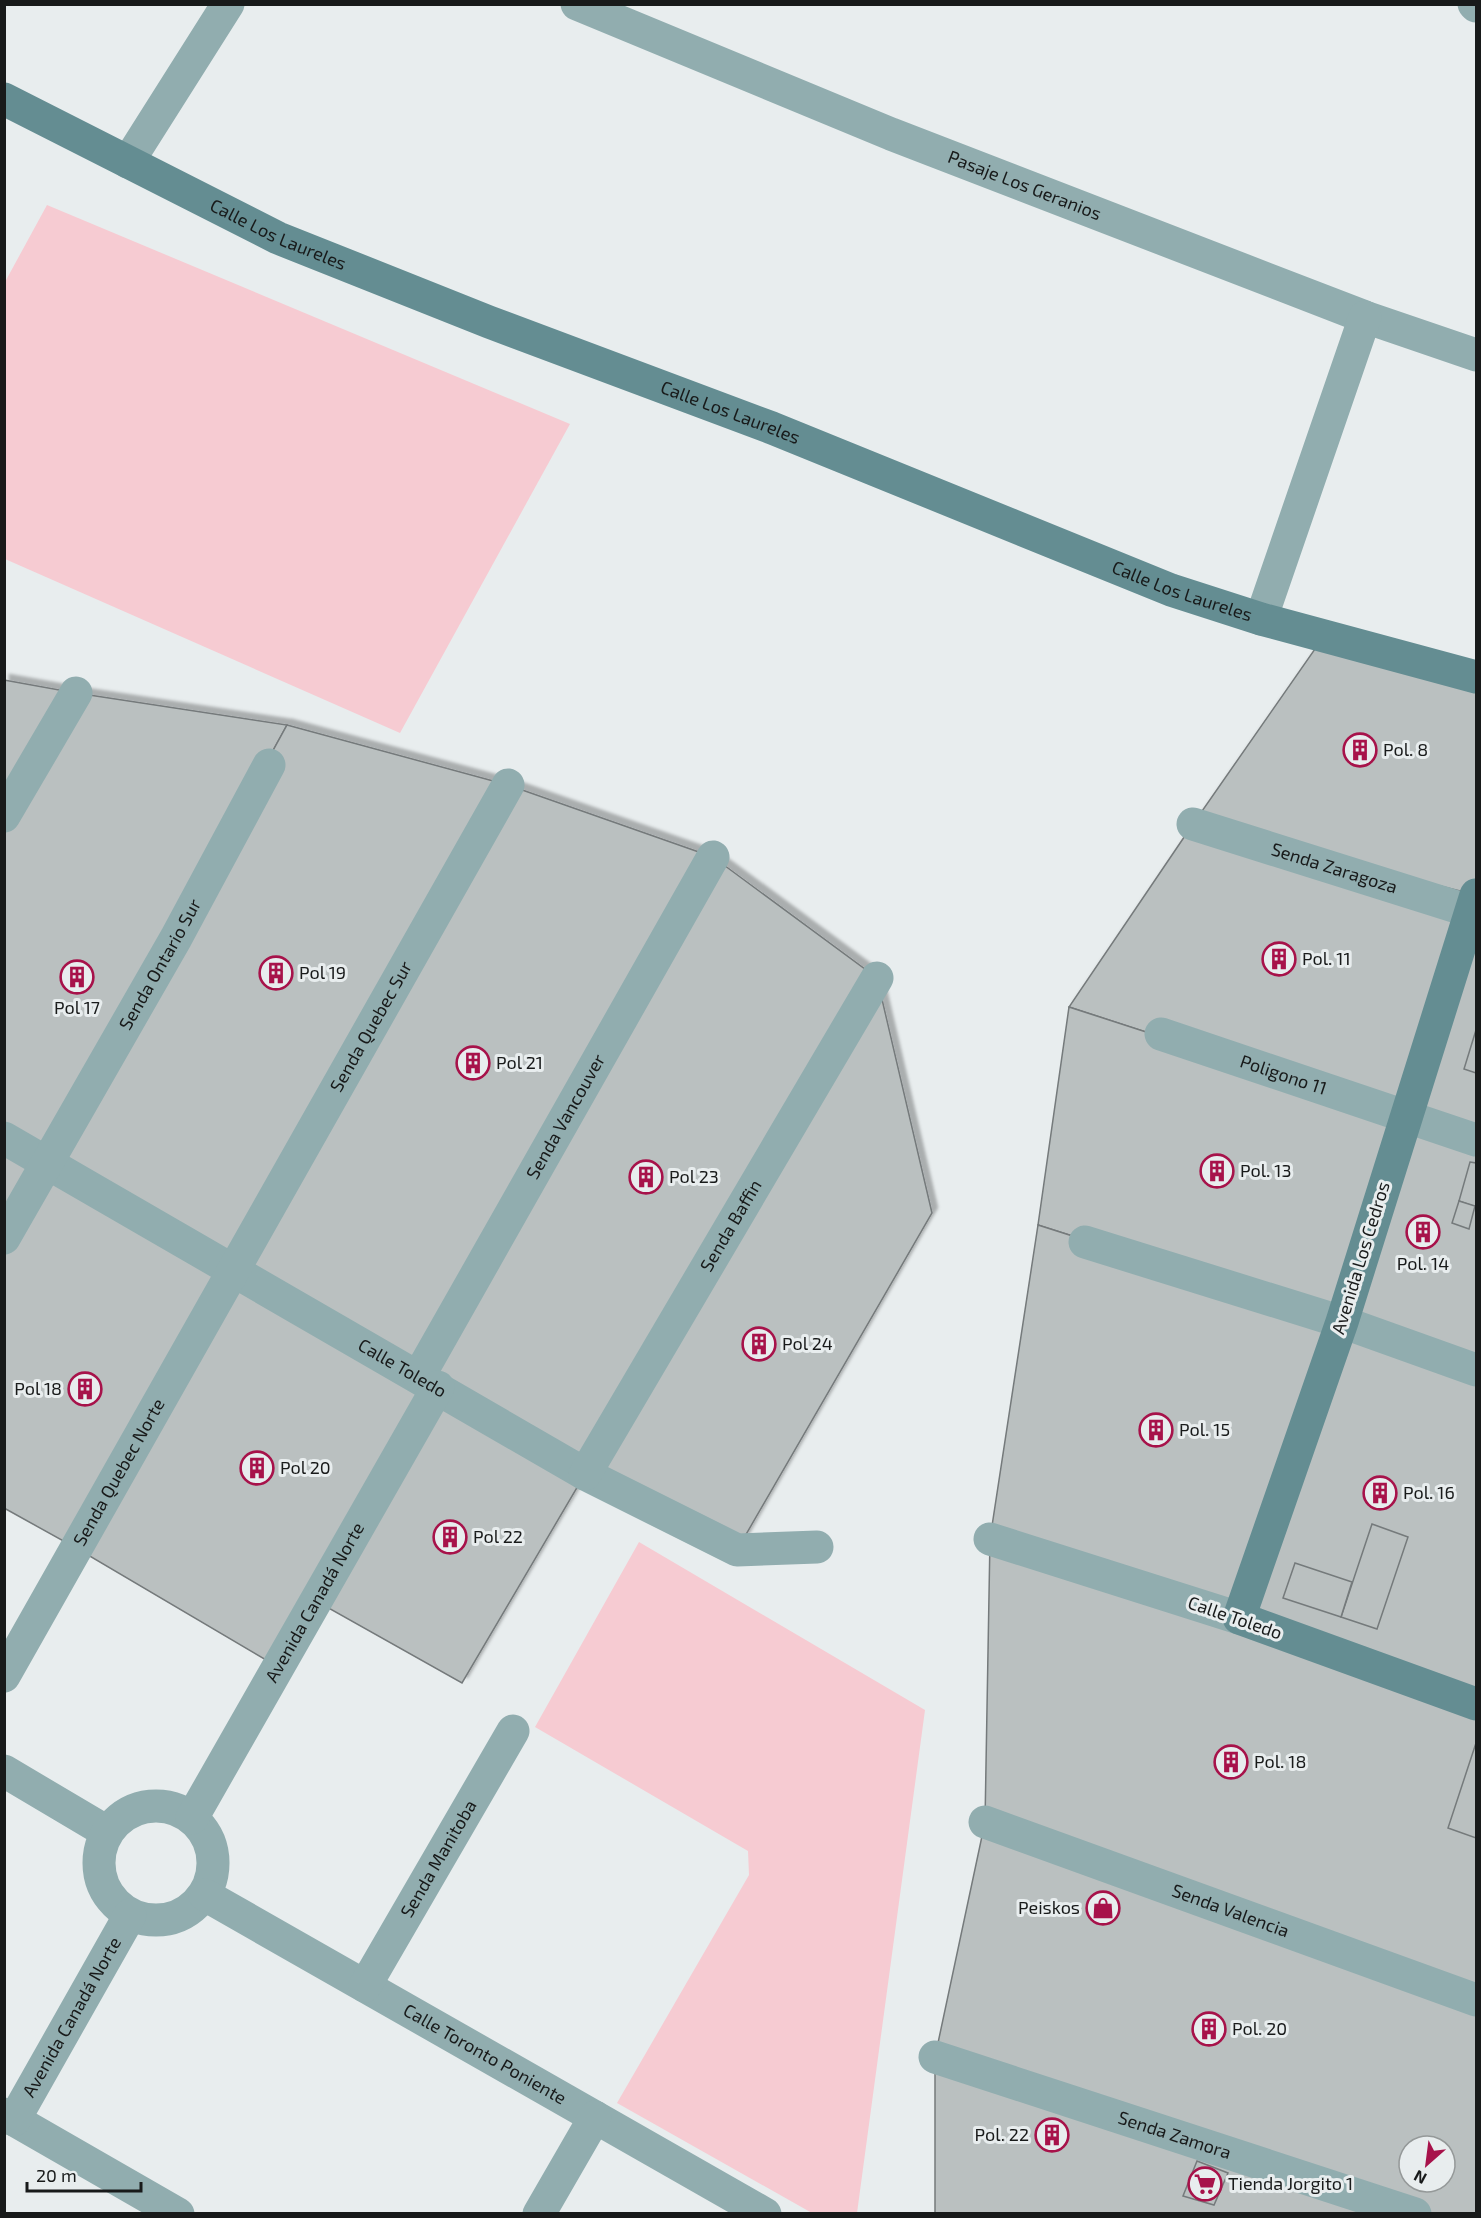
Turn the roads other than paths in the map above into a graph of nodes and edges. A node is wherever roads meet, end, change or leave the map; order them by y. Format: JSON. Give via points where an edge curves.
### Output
{"nodes":[{"id":1,"x":228,"y":4,"type":"edge"},
{"id":2,"x":577,"y":4,"type":"edge"},
{"id":3,"x":4,"y":99,"type":"edge"},
{"id":4,"x":128,"y":162,"type":"junction"},
{"id":5,"x":1365,"y":317,"type":"junction"},
{"id":6,"x":1476,"y":356,"type":"edge"},
{"id":7,"x":1261,"y":619,"type":"junction"},
{"id":8,"x":1476,"y":677,"type":"edge"},
{"id":9,"x":76,"y":693,"type":"dead end"},
{"id":10,"x":268,"y":765,"type":"dead end"},
{"id":11,"x":508,"y":785,"type":"dead end"},
{"id":12,"x":4,"y":816,"type":"edge"},
{"id":13,"x":1193,"y":824,"type":"dead end"},
{"id":14,"x":713,"y":857,"type":"dead end"},
{"id":15,"x":1475,"y":907,"type":"edge"},
{"id":16,"x":877,"y":978,"type":"dead end"},
{"id":17,"x":1161,"y":1034,"type":"dead end"},
{"id":18,"x":1405,"y":1116,"type":"junction"},
{"id":19,"x":4,"y":1138,"type":"edge"},
{"id":20,"x":1476,"y":1140,"type":"edge"},
{"id":21,"x":48,"y":1161,"type":"junction"},
{"id":22,"x":4,"y":1238,"type":"edge"},
{"id":23,"x":1085,"y":1242,"type":"dead end"},
{"id":24,"x":232,"y":1269,"type":"junction"},
{"id":25,"x":1342,"y":1322,"type":"junction"},
{"id":26,"x":1476,"y":1370,"type":"edge"},
{"id":27,"x":429,"y":1381,"type":"junction"},
{"id":28,"x":585,"y":1474,"type":"junction"},
{"id":29,"x":990,"y":1539,"type":"dead end"},
{"id":30,"x":817,"y":1547,"type":"dead end"},
{"id":31,"x":1239,"y":1618,"type":"junction"},
{"id":32,"x":4,"y":1676,"type":"edge"},
{"id":33,"x":1476,"y":1704,"type":"edge"},
{"id":34,"x":513,"y":1731,"type":"dead end"},
{"id":35,"x":4,"y":1772,"type":"edge"},
{"id":36,"x":192,"y":1818,"type":"junction"},
{"id":37,"x":985,"y":1822,"type":"dead end"},
{"id":38,"x":107,"y":1832,"type":"junction"},
{"id":39,"x":205,"y":1895,"type":"junction"},
{"id":40,"x":130,"y":1915,"type":"junction"},
{"id":41,"x":365,"y":1986,"type":"junction"},
{"id":42,"x":1476,"y":2000,"type":"edge"},
{"id":43,"x":935,"y":2057,"type":"dead end"},
{"id":44,"x":9,"y":2117,"type":"edge"},
{"id":45,"x":595,"y":2117,"type":"junction"},
{"id":46,"x":178,"y":2214,"type":"edge"},
{"id":47,"x":539,"y":2214,"type":"edge"},
{"id":48,"x":765,"y":2214,"type":"edge"},
{"id":49,"x":1414,"y":2214,"type":"edge"}],
"edges":[{"from":1,"to":4,"type":"street"},
{"from":2,"to":5,"type":"street","name":"Pasaje Los Geranios","via":[[891,134]]},
{"from":3,"to":4,"type":"street","name":"Calle Los Laureles"},
{"from":4,"to":7,"type":"street","name":"Calle Los Laureles","via":[[289,243],[772,428],[1172,590]]},
{"from":5,"to":6,"type":"street","name":"Pasaje Los Geranios"},
{"from":5,"to":7,"type":"street"},
{"from":7,"to":8,"type":"street","name":"Calle Los Laureles"},
{"from":9,"to":12,"type":"street"},
{"from":10,"to":21,"type":"street","name":"Senda Ontario Sur","via":[[176,938]]},
{"from":11,"to":24,"type":"street","name":"Senda Quebec Sur"},
{"from":13,"to":15,"type":"street","name":"Senda Zaragoza"},
{"from":14,"to":27,"type":"street","name":"Senda Vancouver"},
{"from":15,"to":18,"type":"street","name":"Avenida Los Cedros"},
{"from":16,"to":28,"type":"street","name":"Senda Baffin"},
{"from":17,"to":18,"type":"street","name":"Poligono 11"},
{"from":18,"to":20,"type":"street","name":"Poligono 11"},
{"from":18,"to":25,"type":"street","name":"Avenida Los Cedros"},
{"from":19,"to":21,"type":"street","name":"Calle Toledo"},
{"from":21,"to":22,"type":"street","name":"Senda Ontario Sur"},
{"from":21,"to":24,"type":"street","name":"Calle Toledo"},
{"from":23,"to":25,"type":"street"},
{"from":24,"to":27,"type":"street","name":"Calle Toledo"},
{"from":24,"to":32,"type":"street","name":"Senda Quebec Norte"},
{"from":25,"to":26,"type":"street"},
{"from":25,"to":31,"type":"street","name":"Avenida Los Cedros"},
{"from":27,"to":28,"type":"street","name":"Calle Toledo"},
{"from":27,"to":36,"type":"street","name":"Avenida Canadá Norte"},
{"from":28,"to":30,"type":"street","name":"Calle Toledo","via":[[737,1550]]},
{"from":29,"to":31,"type":"street","name":"Calle Toledo"},
{"from":31,"to":33,"type":"street","name":"Calle Toledo"},
{"from":34,"to":41,"type":"street","name":"Senda Manitoba"},
{"from":35,"to":38,"type":"street"},
{"from":36,"to":38,"type":"street","via":[[163,1806],[131,1811]]},
{"from":36,"to":39,"type":"street","via":[[209,1841],[214,1868]]},
{"from":37,"to":42,"type":"street","name":"Senda Valencia"},
{"from":38,"to":40,"type":"street","via":[[98,1863],[106,1893]]},
{"from":39,"to":40,"type":"street","via":[[185,1914],[157,1921]]},
{"from":39,"to":41,"type":"street","name":"Calle Toronto Poniente"},
{"from":40,"to":44,"type":"street","name":"Avenida Canadá Norte"},
{"from":41,"to":45,"type":"street","name":"Calle Toronto Poniente"},
{"from":43,"to":49,"type":"street","name":"Senda Zamora"},
{"from":44,"to":46,"type":"street"},
{"from":45,"to":47,"type":"street"},
{"from":45,"to":48,"type":"street","name":"Calle Toronto Poniente"}]}
